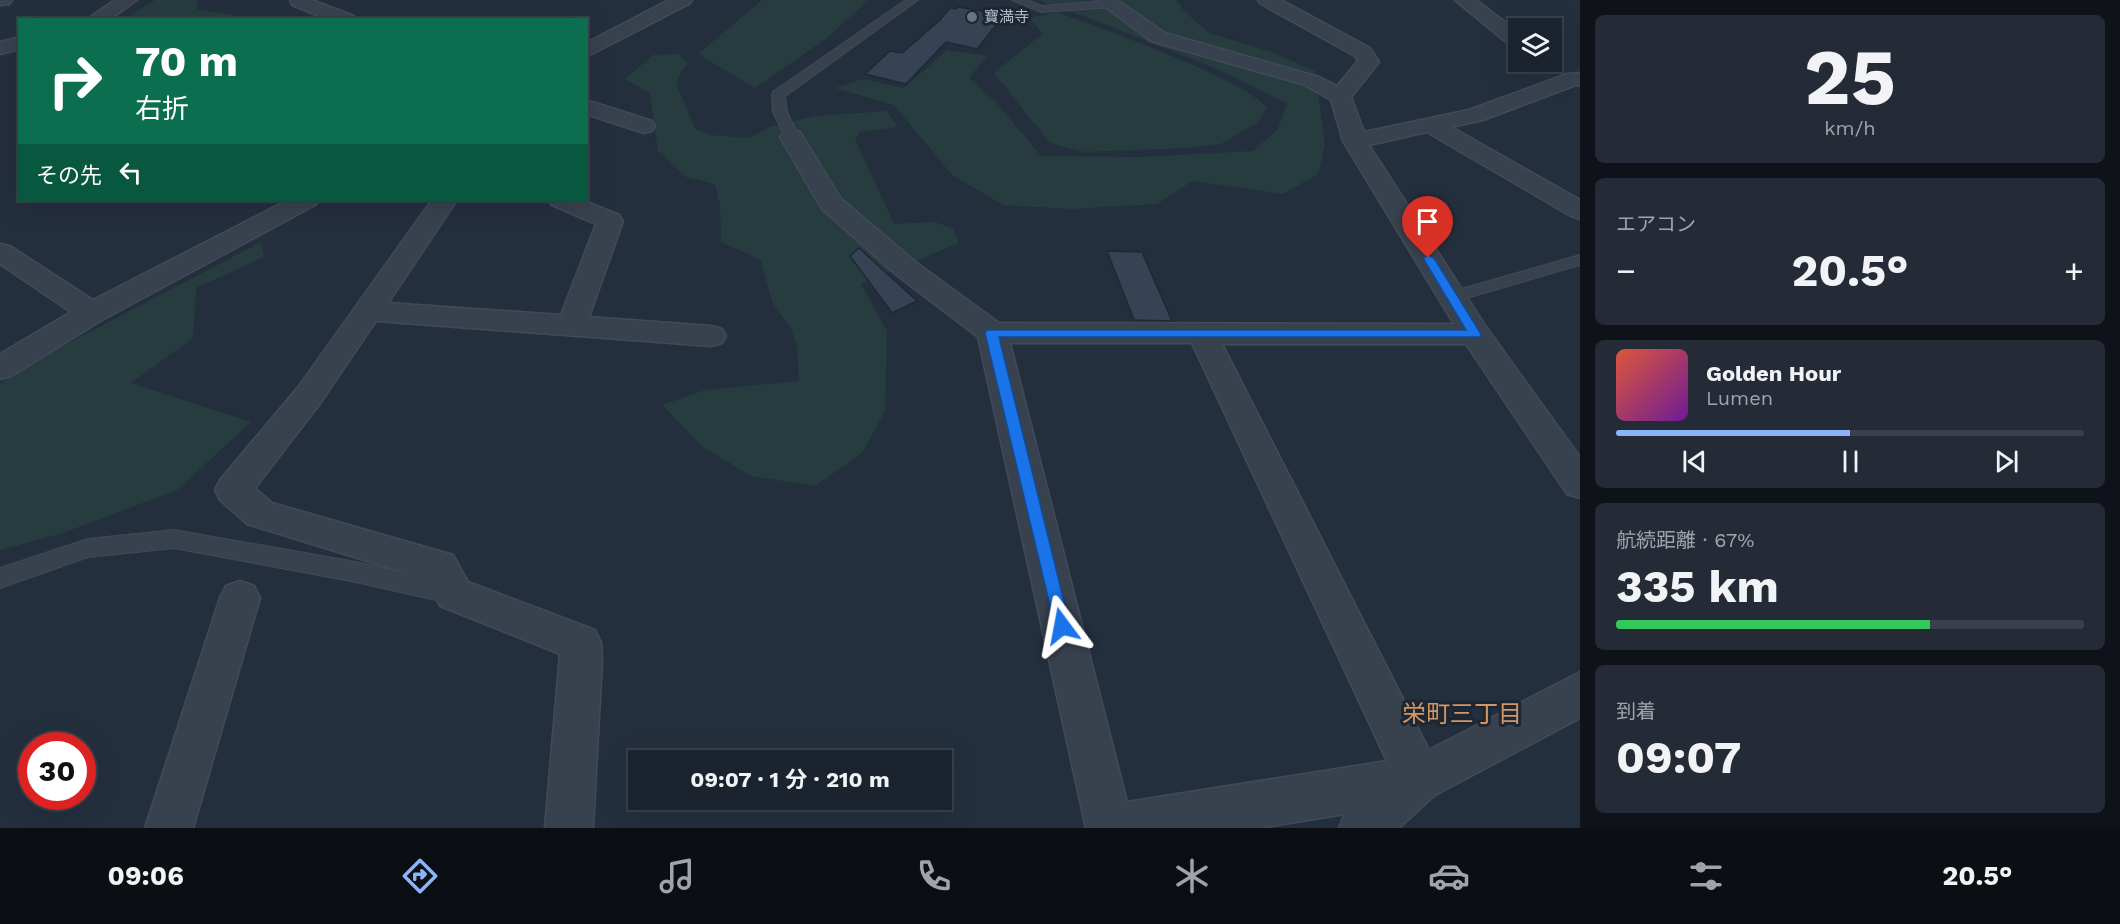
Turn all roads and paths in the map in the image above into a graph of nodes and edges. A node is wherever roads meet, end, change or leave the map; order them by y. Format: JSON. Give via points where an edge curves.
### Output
{"nodes":[{"id":1,"x":128,"y":0,"type":"edge"},
{"id":2,"x":913,"y":0,"type":"edge"},
{"id":3,"x":1017,"y":0,"type":"edge"},
{"id":4,"x":1267,"y":0,"type":"edge"},
{"id":5,"x":1464,"y":0,"type":"edge"},
{"id":6,"x":674,"y":1,"type":"edge"},
{"id":7,"x":298,"y":2,"type":"dead end"},
{"id":8,"x":1108,"y":2,"type":"edge"},
{"id":9,"x":97,"y":18,"type":"edge"},
{"id":10,"x":342,"y":18,"type":"edge"},
{"id":11,"x":1508,"y":34,"type":"edge"},
{"id":12,"x":18,"y":44,"type":"edge"},
{"id":13,"x":0,"y":48,"type":"edge"},
{"id":14,"x":588,"y":50,"type":"edge"},
{"id":15,"x":1570,"y":75,"type":"edge"},
{"id":16,"x":1340,"y":96,"type":"junction"},
{"id":17,"x":588,"y":107,"type":"edge"},
{"id":18,"x":1431,"y":125,"type":"junction"},
{"id":19,"x":644,"y":126,"type":"dead end"},
{"id":20,"x":792,"y":137,"type":"joint"},
{"id":21,"x":1355,"y":141,"type":"junction"},
{"id":22,"x":304,"y":201,"type":"edge"},
{"id":23,"x":443,"y":201,"type":"edge"},
{"id":24,"x":563,"y":201,"type":"edge"},
{"id":25,"x":1580,"y":211,"type":"edge"},
{"id":26,"x":0,"y":252,"type":"edge"},
{"id":27,"x":1580,"y":260,"type":"edge"},
{"id":28,"x":1453,"y":297,"type":"junction"},
{"id":29,"x":367,"y":310,"type":"junction"},
{"id":30,"x":92,"y":313,"type":"junction"},
{"id":31,"x":571,"y":327,"type":"junction"},
{"id":32,"x":992,"y":333,"type":"junction"},
{"id":33,"x":1202,"y":333,"type":"junction"},
{"id":34,"x":1475,"y":334,"type":"junction"},
{"id":35,"x":711,"y":336,"type":"dead end"},
{"id":36,"x":0,"y":368,"type":"edge"},
{"id":37,"x":1580,"y":484,"type":"edge"},
{"id":38,"x":0,"y":578,"type":"edge"},
{"id":39,"x":454,"y":594,"type":"junction"},
{"id":40,"x":240,"y":598,"type":"dead end"},
{"id":41,"x":1580,"y":692,"type":"edge"},
{"id":42,"x":1419,"y":779,"type":"junction"},
{"id":43,"x":169,"y":828,"type":"edge"},
{"id":44,"x":569,"y":828,"type":"edge"},
{"id":45,"x":1112,"y":828,"type":"edge"},
{"id":46,"x":1363,"y":828,"type":"edge"}],
"edges":[{"from":1,"to":9,"type":"street"},
{"from":2,"to":20,"type":"lane","via":[[778,95],[780,112]]},
{"from":3,"to":8,"type":"lane","via":[[1041,9]]},
{"from":4,"to":16,"type":"street","via":[[1363,52],[1369,62]]},
{"from":5,"to":11,"type":"street"},
{"from":6,"to":14,"type":"street"},
{"from":7,"to":10,"type":"street"},
{"from":8,"to":16,"type":"street","via":[[1158,37],[1312,81]]},
{"from":12,"to":13,"type":"street"},
{"from":15,"to":18,"type":"street","via":[[1475,115]]},
{"from":16,"to":21,"type":"street"},
{"from":17,"to":19,"type":"street"},
{"from":18,"to":21,"type":"street"},
{"from":18,"to":25,"type":"street"},
{"from":20,"to":32,"type":"street","via":[[831,204]]},
{"from":21,"to":28,"type":"street"},
{"from":22,"to":30,"type":"street"},
{"from":23,"to":29,"type":"street"},
{"from":24,"to":31,"type":"street","via":[[610,220]]},
{"from":26,"to":30,"type":"street"},
{"from":27,"to":28,"type":"lane"},
{"from":28,"to":34,"type":"street"},
{"from":29,"to":31,"type":"street"},
{"from":29,"to":39,"type":"street","via":[[310,393],[233,490],[260,514],[439,567]]},
{"from":30,"to":36,"type":"street"},
{"from":31,"to":35,"type":"street"},
{"from":32,"to":33,"type":"street"},
{"from":32,"to":45,"type":"street"},
{"from":33,"to":34,"type":"street"},
{"from":33,"to":42,"type":"street"},
{"from":34,"to":37,"type":"street"},
{"from":38,"to":39,"type":"lane","via":[[88,548],[174,539]]},
{"from":39,"to":44,"type":"street","via":[[580,643]]},
{"from":40,"to":43,"type":"street"},
{"from":41,"to":42,"type":"street"},
{"from":42,"to":45,"type":"street"},
{"from":42,"to":46,"type":"street"}]}
